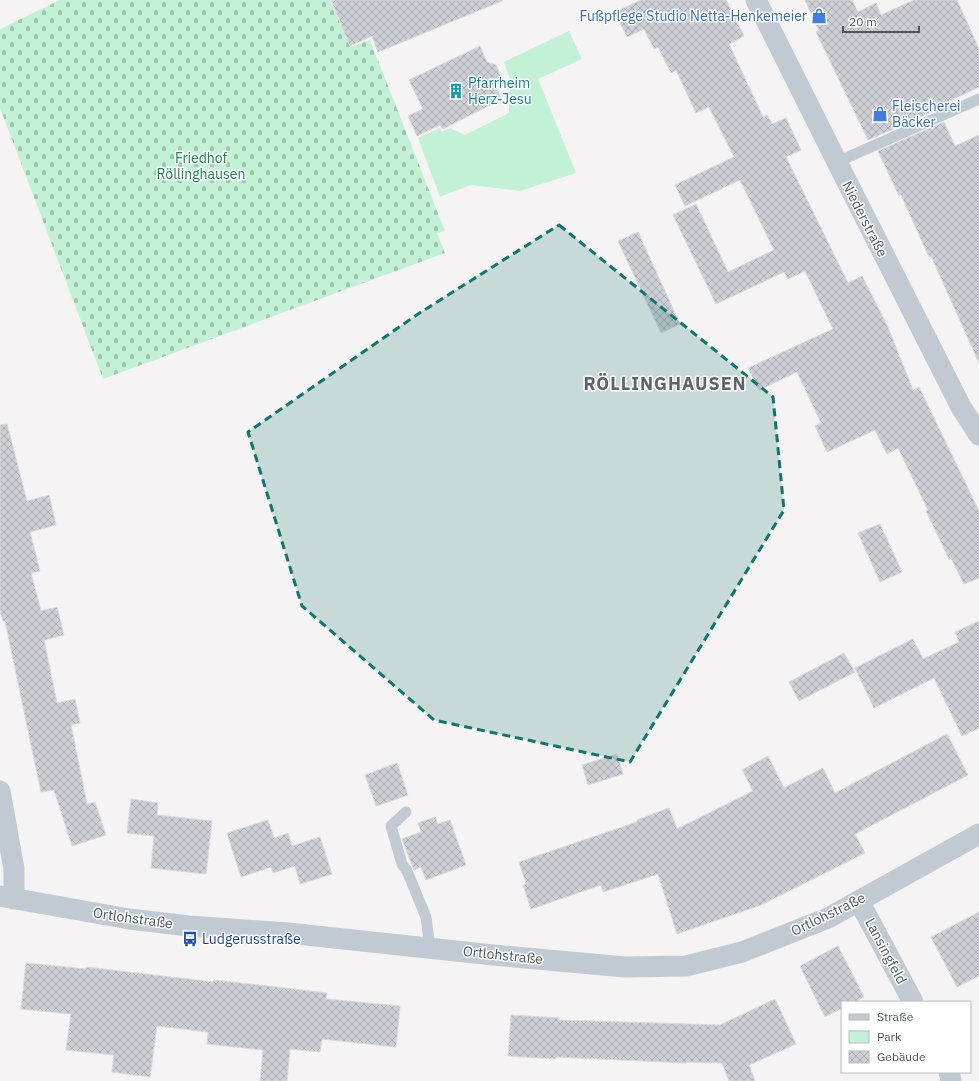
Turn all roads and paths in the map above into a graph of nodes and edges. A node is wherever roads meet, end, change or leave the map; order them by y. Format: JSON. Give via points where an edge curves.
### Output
{"nodes":[{"id":1,"x":756,"y":0,"type":"edge"},
{"id":2,"x":979,"y":99,"type":"edge"},
{"id":3,"x":836,"y":162,"type":"junction"},
{"id":4,"x":979,"y":435,"type":"edge"},
{"id":5,"x":0,"y":792,"type":"edge"},
{"id":6,"x":406,"y":812,"type":"dead end"},
{"id":7,"x":979,"y":834,"type":"edge"},
{"id":8,"x":7,"y":898,"type":"edge"},
{"id":9,"x":859,"y":901,"type":"junction"},
{"id":10,"x":430,"y":948,"type":"junction"},
{"id":11,"x":912,"y":1001,"type":"edge"}],
"edges":[{"from":1,"to":3,"type":"street","name":"Niederstraße"},
{"from":2,"to":3,"type":"lane"},
{"from":3,"to":4,"type":"street","name":"Niederstraße","via":[[961,407]]},
{"from":5,"to":8,"type":"street","via":[[14,869]]},
{"from":6,"to":10,"type":"lane","via":[[391,826],[402,864],[426,917]]},
{"from":7,"to":9,"type":"street","name":"Ortlohstraße"},
{"from":8,"to":10,"type":"street","name":"Ortlohstraße","via":[[129,919]]},
{"from":9,"to":10,"type":"street","name":"Ortlohstraße","via":[[828,918],[742,952],[686,966],[625,967]]},
{"from":9,"to":11,"type":"street","name":"Lansingfeld"}]}
